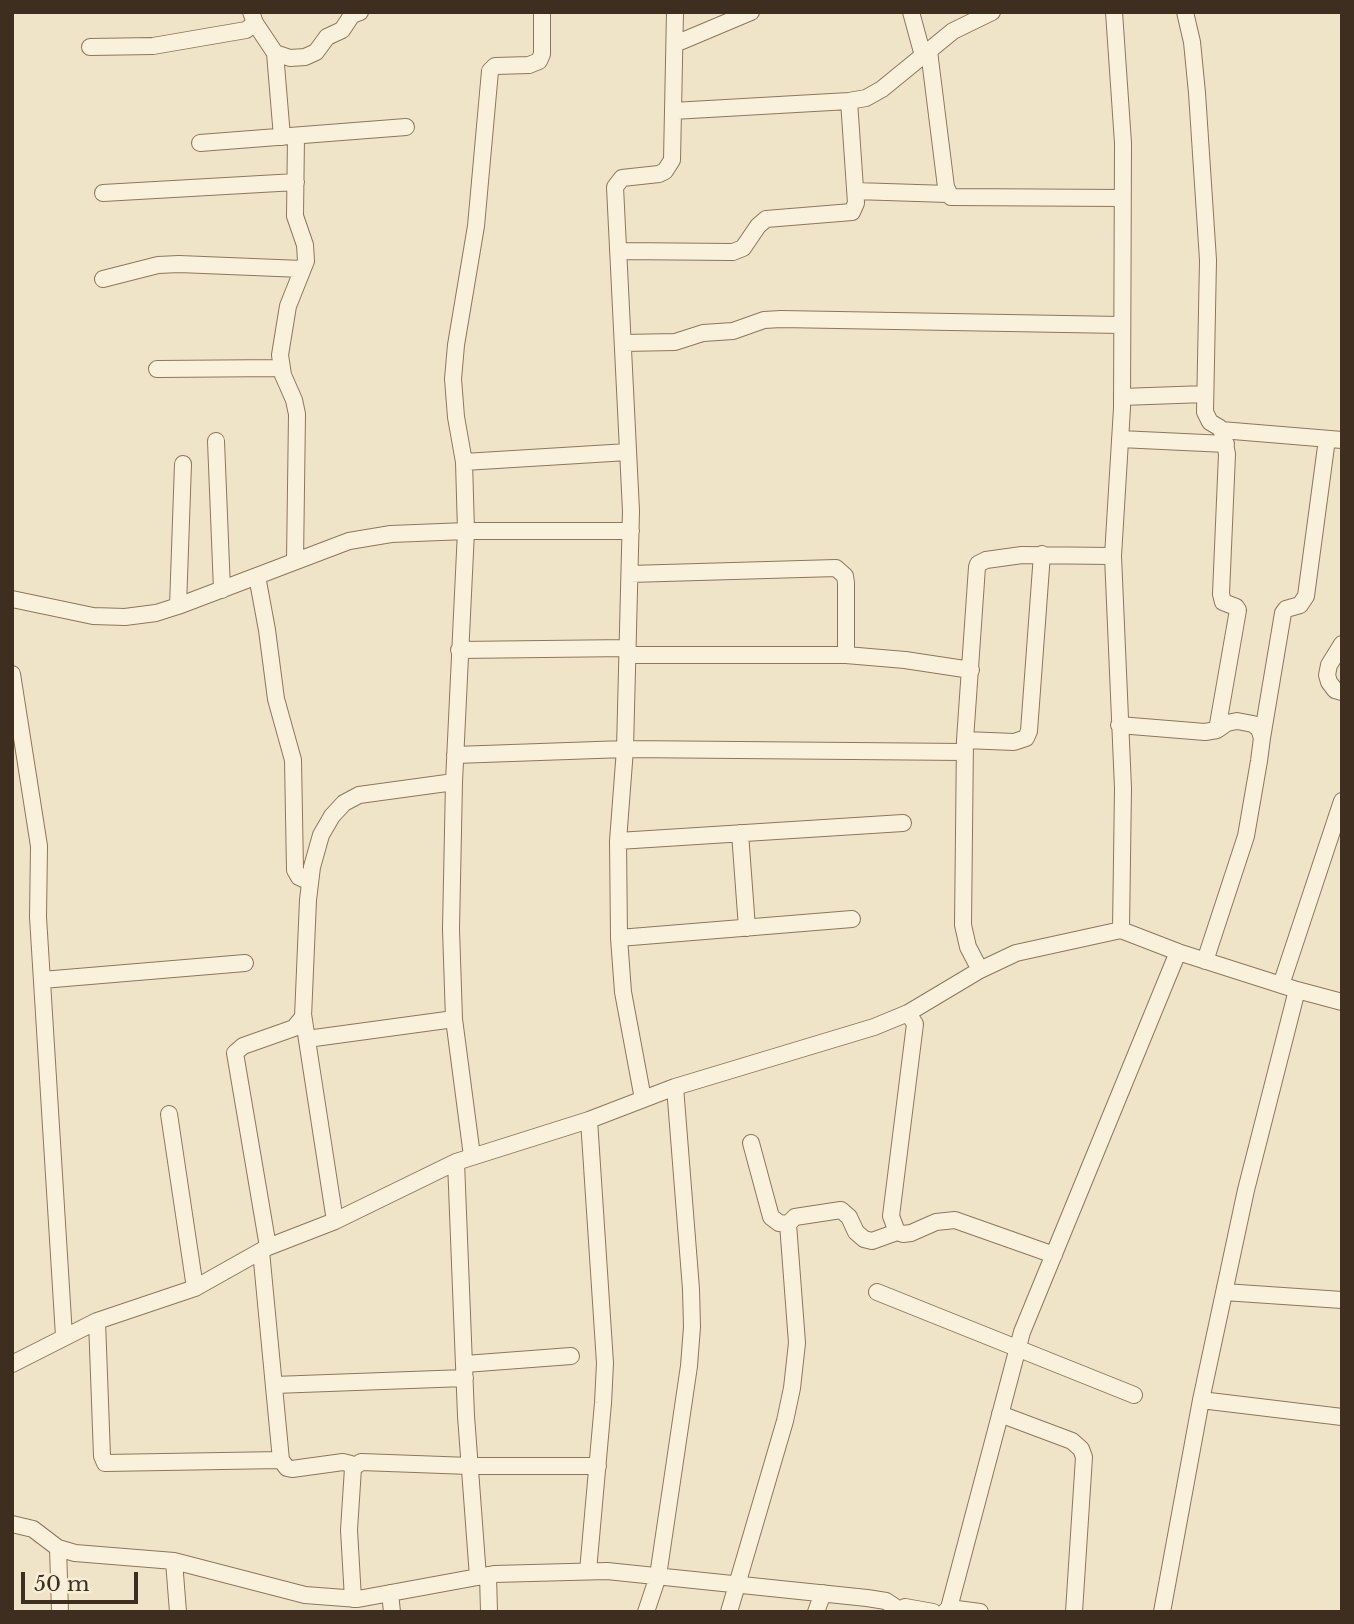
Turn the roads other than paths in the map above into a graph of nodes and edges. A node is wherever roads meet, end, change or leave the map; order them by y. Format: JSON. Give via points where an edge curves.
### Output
{"nodes":[{"id":1,"x":360,"y":12,"type":"edge"},
{"id":2,"x":542,"y":12,"type":"edge"},
{"id":3,"x":675,"y":12,"type":"edge"},
{"id":4,"x":751,"y":12,"type":"edge"},
{"id":5,"x":911,"y":12,"type":"edge"},
{"id":6,"x":992,"y":12,"type":"edge"},
{"id":7,"x":1114,"y":12,"type":"edge"},
{"id":8,"x":1185,"y":12,"type":"edge"},
{"id":9,"x":253,"y":18,"type":"edge"},
{"id":10,"x":675,"y":44,"type":"junction"},
{"id":11,"x":90,"y":47,"type":"dead end"},
{"id":12,"x":275,"y":53,"type":"junction"},
{"id":13,"x":926,"y":53,"type":"junction"},
{"id":14,"x":849,"y":102,"type":"junction"},
{"id":15,"x":673,"y":111,"type":"junction"},
{"id":16,"x":406,"y":127,"type":"dead end"},
{"id":17,"x":289,"y":136,"type":"junction"},
{"id":18,"x":200,"y":143,"type":"dead end"},
{"id":19,"x":296,"y":182,"type":"junction"},
{"id":20,"x":855,"y":191,"type":"junction"},
{"id":21,"x":103,"y":193,"type":"dead end"},
{"id":22,"x":948,"y":194,"type":"junction"},
{"id":23,"x":1122,"y":198,"type":"junction"},
{"id":24,"x":618,"y":251,"type":"junction"},
{"id":25,"x":302,"y":269,"type":"junction"},
{"id":26,"x":103,"y":279,"type":"dead end"},
{"id":27,"x":1121,"y":325,"type":"junction"},
{"id":28,"x":623,"y":343,"type":"junction"},
{"id":29,"x":157,"y":369,"type":"dead end"},
{"id":30,"x":281,"y":369,"type":"junction"},
{"id":31,"x":1205,"y":394,"type":"junction"},
{"id":32,"x":1122,"y":397,"type":"junction"},
{"id":33,"x":1224,"y":437,"type":"junction"},
{"id":34,"x":1120,"y":439,"type":"junction"},
{"id":35,"x":1334,"y":440,"type":"edge"},
{"id":36,"x":216,"y":441,"type":"dead end"},
{"id":37,"x":628,"y":452,"type":"junction"},
{"id":38,"x":464,"y":462,"type":"junction"},
{"id":39,"x":183,"y":464,"type":"dead end"},
{"id":40,"x":466,"y":531,"type":"junction"},
{"id":41,"x":631,"y":531,"type":"junction"},
{"id":42,"x":1042,"y":554,"type":"junction"},
{"id":43,"x":1113,"y":556,"type":"junction"},
{"id":44,"x":295,"y":561,"type":"junction"},
{"id":45,"x":630,"y":573,"type":"junction"},
{"id":46,"x":257,"y":576,"type":"junction"},
{"id":47,"x":222,"y":590,"type":"junction"},
{"id":48,"x":12,"y":599,"type":"edge"},
{"id":49,"x":178,"y":606,"type":"junction"},
{"id":50,"x":1342,"y":644,"type":"edge"},
{"id":51,"x":459,"y":650,"type":"junction"},
{"id":52,"x":628,"y":651,"type":"junction"},
{"id":53,"x":846,"y":655,"type":"junction"},
{"id":54,"x":971,"y":670,"type":"junction"},
{"id":55,"x":12,"y":674,"type":"edge"},
{"id":56,"x":1342,"y":692,"type":"edge"},
{"id":57,"x":1119,"y":724,"type":"junction"},
{"id":58,"x":1217,"y":730,"type":"junction"},
{"id":59,"x":1262,"y":738,"type":"junction"},
{"id":60,"x":965,"y":746,"type":"junction"},
{"id":61,"x":625,"y":749,"type":"junction"},
{"id":62,"x":454,"y":755,"type":"junction"},
{"id":63,"x":454,"y":782,"type":"junction"},
{"id":64,"x":1342,"y":801,"type":"edge"},
{"id":65,"x":903,"y":823,"type":"dead end"},
{"id":66,"x":740,"y":833,"type":"junction"},
{"id":67,"x":618,"y":841,"type":"junction"},
{"id":68,"x":310,"y":881,"type":"junction"},
{"id":69,"x":852,"y":919,"type":"dead end"},
{"id":70,"x":747,"y":928,"type":"junction"},
{"id":71,"x":1121,"y":930,"type":"junction"},
{"id":72,"x":619,"y":939,"type":"junction"},
{"id":73,"x":1178,"y":952,"type":"junction"},
{"id":74,"x":1205,"y":961,"type":"junction"},
{"id":75,"x":245,"y":963,"type":"dead end"},
{"id":76,"x":980,"y":970,"type":"junction"},
{"id":77,"x":42,"y":980,"type":"junction"},
{"id":78,"x":1280,"y":985,"type":"junction"},
{"id":79,"x":1297,"y":990,"type":"junction"},
{"id":80,"x":1342,"y":1002,"type":"edge"},
{"id":81,"x":908,"y":1013,"type":"junction"},
{"id":82,"x":303,"y":1014,"type":"junction"},
{"id":83,"x":454,"y":1019,"type":"junction"},
{"id":84,"x":307,"y":1039,"type":"junction"},
{"id":85,"x":675,"y":1087,"type":"junction"},
{"id":86,"x":643,"y":1099,"type":"junction"},
{"id":87,"x":169,"y":1114,"type":"dead end"},
{"id":88,"x":589,"y":1120,"type":"junction"},
{"id":89,"x":751,"y":1143,"type":"dead end"},
{"id":90,"x":464,"y":1159,"type":"junction"},
{"id":91,"x":335,"y":1221,"type":"junction"},
{"id":92,"x":788,"y":1224,"type":"junction"},
{"id":93,"x":897,"y":1232,"type":"junction"},
{"id":94,"x":265,"y":1249,"type":"junction"},
{"id":95,"x":1054,"y":1255,"type":"junction"},
{"id":96,"x":195,"y":1288,"type":"junction"},
{"id":97,"x":877,"y":1292,"type":"dead end"},
{"id":98,"x":1224,"y":1292,"type":"junction"},
{"id":99,"x":1342,"y":1300,"type":"edge"},
{"id":100,"x":97,"y":1321,"type":"junction"},
{"id":101,"x":64,"y":1336,"type":"junction"},
{"id":102,"x":1018,"y":1349,"type":"junction"},
{"id":103,"x":571,"y":1356,"type":"dead end"},
{"id":104,"x":12,"y":1364,"type":"edge"},
{"id":105,"x":465,"y":1371,"type":"junction"},
{"id":106,"x":274,"y":1385,"type":"junction"},
{"id":107,"x":1134,"y":1395,"type":"dead end"},
{"id":108,"x":1200,"y":1400,"type":"junction"},
{"id":109,"x":1000,"y":1414,"type":"junction"},
{"id":110,"x":1342,"y":1417,"type":"edge"},
{"id":111,"x":281,"y":1460,"type":"junction"},
{"id":112,"x":470,"y":1466,"type":"junction"},
{"id":113,"x":598,"y":1466,"type":"junction"},
{"id":114,"x":353,"y":1468,"type":"junction"},
{"id":115,"x":12,"y":1524,"type":"edge"},
{"id":116,"x":58,"y":1548,"type":"junction"},
{"id":117,"x":174,"y":1561,"type":"junction"},
{"id":118,"x":588,"y":1572,"type":"junction"},
{"id":119,"x":483,"y":1576,"type":"junction"},
{"id":120,"x":658,"y":1576,"type":"junction"},
{"id":121,"x":739,"y":1585,"type":"junction"},
{"id":122,"x":390,"y":1593,"type":"junction"},
{"id":123,"x":822,"y":1593,"type":"junction"},
{"id":124,"x":353,"y":1599,"type":"junction"},
{"id":125,"x":897,"y":1611,"type":"edge"},
{"id":126,"x":942,"y":1611,"type":"edge"},
{"id":127,"x":60,"y":1612,"type":"edge"},
{"id":128,"x":177,"y":1612,"type":"edge"},
{"id":129,"x":392,"y":1612,"type":"edge"},
{"id":130,"x":489,"y":1612,"type":"edge"},
{"id":131,"x":646,"y":1612,"type":"edge"},
{"id":132,"x":729,"y":1612,"type":"edge"},
{"id":133,"x":817,"y":1612,"type":"edge"},
{"id":134,"x":980,"y":1612,"type":"edge"},
{"id":135,"x":1074,"y":1612,"type":"edge"},
{"id":136,"x":1162,"y":1612,"type":"edge"}],
"edges":[{"from":1,"to":12,"type":"street","via":[[327,37],[312,56],[290,58]]},
{"from":2,"to":38,"type":"street","via":[[539,61],[495,66],[490,71],[476,226],[453,379]]},
{"from":3,"to":10,"type":"street"},
{"from":4,"to":10,"type":"street"},
{"from":5,"to":13,"type":"street"},
{"from":6,"to":13,"type":"street","via":[[953,31]]},
{"from":7,"to":23,"type":"street"},
{"from":8,"to":31,"type":"street","via":[[1197,93],[1208,260]]},
{"from":9,"to":11,"type":"street","via":[[246,30],[153,46]]},
{"from":9,"to":12,"type":"street"},
{"from":10,"to":15,"type":"street"},
{"from":12,"to":17,"type":"street"},
{"from":13,"to":14,"type":"street","via":[[882,89]]},
{"from":13,"to":22,"type":"street"},
{"from":14,"to":15,"type":"street"},
{"from":14,"to":20,"type":"street"},
{"from":15,"to":24,"type":"street","via":[[669,167],[659,174],[617,182]]},
{"from":16,"to":17,"type":"street"},
{"from":17,"to":18,"type":"street"},
{"from":17,"to":19,"type":"street"},
{"from":19,"to":21,"type":"street"},
{"from":19,"to":25,"type":"street","via":[[295,216],[306,253]]},
{"from":20,"to":22,"type":"street"},
{"from":20,"to":24,"type":"street","via":[[852,212],[766,219],[743,247],[733,252]]},
{"from":22,"to":23,"type":"street"},
{"from":23,"to":27,"type":"street"},
{"from":24,"to":28,"type":"street"},
{"from":25,"to":26,"type":"street","via":[[158,265]]},
{"from":25,"to":30,"type":"street","via":[[288,306]]},
{"from":27,"to":28,"type":"street","via":[[771,319],[675,342]]},
{"from":27,"to":32,"type":"street"},
{"from":28,"to":37,"type":"street"},
{"from":29,"to":30,"type":"street"},
{"from":30,"to":44,"type":"street","via":[[297,415]]},
{"from":31,"to":32,"type":"street"},
{"from":31,"to":33,"type":"street","via":[[1207,418]]},
{"from":32,"to":34,"type":"street"},
{"from":33,"to":34,"type":"street"},
{"from":33,"to":35,"type":"street"},
{"from":33,"to":58,"type":"street","via":[[1221,594],[1223,602],[1237,610]]},
{"from":34,"to":43,"type":"street"},
{"from":35,"to":59,"type":"street","via":[[1306,596],[1300,605],[1283,613]]},
{"from":36,"to":47,"type":"street"},
{"from":37,"to":38,"type":"street"},
{"from":37,"to":41,"type":"street"},
{"from":38,"to":40,"type":"street"},
{"from":39,"to":49,"type":"street"},
{"from":40,"to":41,"type":"street"},
{"from":40,"to":44,"type":"street","via":[[349,541]]},
{"from":40,"to":51,"type":"street"},
{"from":41,"to":45,"type":"street"},
{"from":42,"to":43,"type":"street"},
{"from":42,"to":54,"type":"street","via":[[978,564]]},
{"from":42,"to":60,"type":"street","via":[[1029,731],[1014,742]]},
{"from":43,"to":57,"type":"street"},
{"from":44,"to":46,"type":"street"},
{"from":45,"to":52,"type":"street"},
{"from":45,"to":53,"type":"street","via":[[836,568],[846,583]]},
{"from":46,"to":47,"type":"street"},
{"from":46,"to":68,"type":"street","via":[[277,707],[293,760],[295,870]]},
{"from":47,"to":49,"type":"street"},
{"from":48,"to":49,"type":"street","via":[[93,616],[125,617]]},
{"from":50,"to":56,"type":"street","via":[[1327,675],[1335,690]]},
{"from":51,"to":52,"type":"street"},
{"from":51,"to":62,"type":"street"},
{"from":52,"to":53,"type":"street"},
{"from":52,"to":61,"type":"street"},
{"from":53,"to":54,"type":"street"},
{"from":54,"to":60,"type":"street"},
{"from":55,"to":77,"type":"street","via":[[39,846]]},
{"from":57,"to":58,"type":"street"},
{"from":57,"to":71,"type":"street"},
{"from":58,"to":59,"type":"street","via":[[1227,723],[1253,724]]},
{"from":59,"to":74,"type":"street","via":[[1246,836]]},
{"from":60,"to":61,"type":"street","via":[[762,752]]},
{"from":60,"to":76,"type":"street","via":[[963,925]]},
{"from":61,"to":62,"type":"street"},
{"from":61,"to":67,"type":"street"},
{"from":62,"to":63,"type":"street"},
{"from":63,"to":68,"type":"street","via":[[359,795],[344,803],[321,835]]},
{"from":63,"to":83,"type":"street"},
{"from":64,"to":78,"type":"street"},
{"from":65,"to":66,"type":"street"},
{"from":66,"to":67,"type":"street"},
{"from":66,"to":70,"type":"street"},
{"from":67,"to":72,"type":"street"},
{"from":68,"to":82,"type":"street"},
{"from":69,"to":70,"type":"street"},
{"from":70,"to":72,"type":"street"},
{"from":71,"to":73,"type":"street"},
{"from":71,"to":76,"type":"street","via":[[1016,953]]},
{"from":72,"to":86,"type":"street","via":[[623,992]]},
{"from":73,"to":74,"type":"street"},
{"from":73,"to":95,"type":"street"},
{"from":74,"to":78,"type":"street"},
{"from":75,"to":77,"type":"street"},
{"from":76,"to":81,"type":"street"},
{"from":77,"to":101,"type":"street"},
{"from":78,"to":79,"type":"street"},
{"from":79,"to":80,"type":"street"},
{"from":79,"to":98,"type":"street"},
{"from":81,"to":85,"type":"street"},
{"from":81,"to":93,"type":"street","via":[[915,1024],[891,1216]]},
{"from":82,"to":84,"type":"street"},
{"from":82,"to":94,"type":"street","via":[[294,1028],[235,1053]]},
{"from":83,"to":84,"type":"street"},
{"from":83,"to":90,"type":"street"},
{"from":84,"to":91,"type":"street"},
{"from":85,"to":86,"type":"street"},
{"from":85,"to":120,"type":"street","via":[[692,1327]]},
{"from":86,"to":88,"type":"street"},
{"from":87,"to":96,"type":"street"},
{"from":88,"to":90,"type":"street"},
{"from":88,"to":113,"type":"street","via":[[605,1363]]},
{"from":89,"to":92,"type":"street","via":[[771,1217]]},
{"from":90,"to":91,"type":"street"},
{"from":90,"to":105,"type":"street"},
{"from":91,"to":94,"type":"street"},
{"from":92,"to":93,"type":"street","via":[[795,1217],[841,1210],[864,1240]]},
{"from":92,"to":121,"type":"street","via":[[797,1343],[792,1388]]},
{"from":93,"to":95,"type":"street","via":[[911,1233],[955,1220]]},
{"from":94,"to":96,"type":"street"},
{"from":94,"to":106,"type":"street"},
{"from":95,"to":102,"type":"street"},
{"from":96,"to":100,"type":"street"},
{"from":97,"to":102,"type":"street"},
{"from":98,"to":99,"type":"street"},
{"from":98,"to":108,"type":"street"},
{"from":100,"to":101,"type":"street"},
{"from":100,"to":111,"type":"street","via":[[104,1463]]},
{"from":101,"to":104,"type":"street"},
{"from":102,"to":107,"type":"street"},
{"from":102,"to":109,"type":"street"},
{"from":103,"to":105,"type":"street"},
{"from":105,"to":106,"type":"street"},
{"from":105,"to":112,"type":"street"},
{"from":106,"to":111,"type":"street"},
{"from":108,"to":110,"type":"street"},
{"from":108,"to":136,"type":"street"},
{"from":109,"to":126,"type":"street"},
{"from":109,"to":135,"type":"street","via":[[1072,1441],[1084,1457]]},
{"from":111,"to":114,"type":"street","via":[[292,1469],[343,1462]]},
{"from":112,"to":113,"type":"street"},
{"from":112,"to":114,"type":"street","via":[[361,1462]]},
{"from":112,"to":119,"type":"street"},
{"from":113,"to":118,"type":"street"},
{"from":114,"to":124,"type":"street","via":[[349,1530]]},
{"from":115,"to":116,"type":"street","via":[[33,1529]]},
{"from":116,"to":117,"type":"street"},
{"from":116,"to":127,"type":"street"},
{"from":117,"to":124,"type":"street","via":[[305,1595]]},
{"from":117,"to":128,"type":"street"},
{"from":118,"to":119,"type":"street"},
{"from":118,"to":120,"type":"street"},
{"from":119,"to":122,"type":"street"},
{"from":119,"to":130,"type":"street"},
{"from":120,"to":121,"type":"street"},
{"from":120,"to":131,"type":"street"},
{"from":121,"to":123,"type":"street"},
{"from":121,"to":132,"type":"street"},
{"from":122,"to":124,"type":"street"},
{"from":122,"to":129,"type":"street"},
{"from":123,"to":125,"type":"street","via":[[886,1601]]},
{"from":123,"to":133,"type":"street"},
{"from":125,"to":126,"type":"street"},
{"from":126,"to":134,"type":"street"}]}
